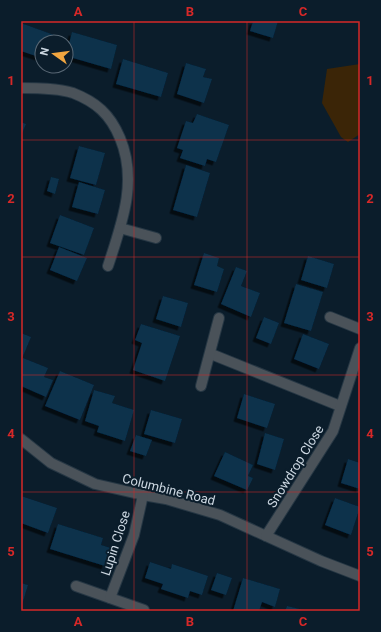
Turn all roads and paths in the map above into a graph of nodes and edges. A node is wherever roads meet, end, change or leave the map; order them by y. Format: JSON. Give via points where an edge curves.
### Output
{"nodes":[{"id":1,"x":21,"y":88,"type":"edge"},
{"id":2,"x":120,"y":228,"type":"junction"},
{"id":3,"x":156,"y":238,"type":"dead end"},
{"id":4,"x":108,"y":266,"type":"dead end"},
{"id":5,"x":330,"y":317,"type":"dead end"},
{"id":6,"x":219,"y":318,"type":"dead end"},
{"id":7,"x":360,"y":329,"type":"edge"},
{"id":8,"x":360,"y":348,"type":"edge"},
{"id":9,"x":211,"y":354,"type":"junction"},
{"id":10,"x":202,"y":386,"type":"dead end"},
{"id":11,"x":340,"y":406,"type":"junction"},
{"id":12,"x":21,"y":439,"type":"edge"},
{"id":13,"x":142,"y":495,"type":"junction"},
{"id":14,"x":266,"y":536,"type":"junction"},
{"id":15,"x":360,"y":576,"type":"edge"},
{"id":16,"x":76,"y":586,"type":"dead end"},
{"id":17,"x":110,"y":598,"type":"junction"},
{"id":18,"x":144,"y":610,"type":"edge"}],
"edges":[{"from":1,"to":2,"type":"street","via":[[42,88],[72,93],[98,106],[115,125],[124,146],[129,169],[128,191]]},
{"from":2,"to":3,"type":"street"},
{"from":2,"to":4,"type":"street"},
{"from":5,"to":7,"type":"street"},
{"from":6,"to":9,"type":"street"},
{"from":8,"to":11,"type":"street","name":"Snowdrop Close"},
{"from":9,"to":10,"type":"street"},
{"from":9,"to":11,"type":"street"},
{"from":11,"to":14,"type":"street","name":"Snowdrop Close","via":[[333,432]]},
{"from":12,"to":13,"type":"street","name":"Columbine Road","via":[[52,463],[95,484]]},
{"from":13,"to":14,"type":"street","name":"Columbine Road","via":[[166,499],[220,515]]},
{"from":13,"to":17,"type":"street","name":"Lupin Close","via":[[134,535]]},
{"from":14,"to":15,"type":"street","name":"Columbine Road"},
{"from":16,"to":17,"type":"street"},
{"from":17,"to":18,"type":"street"}]}
